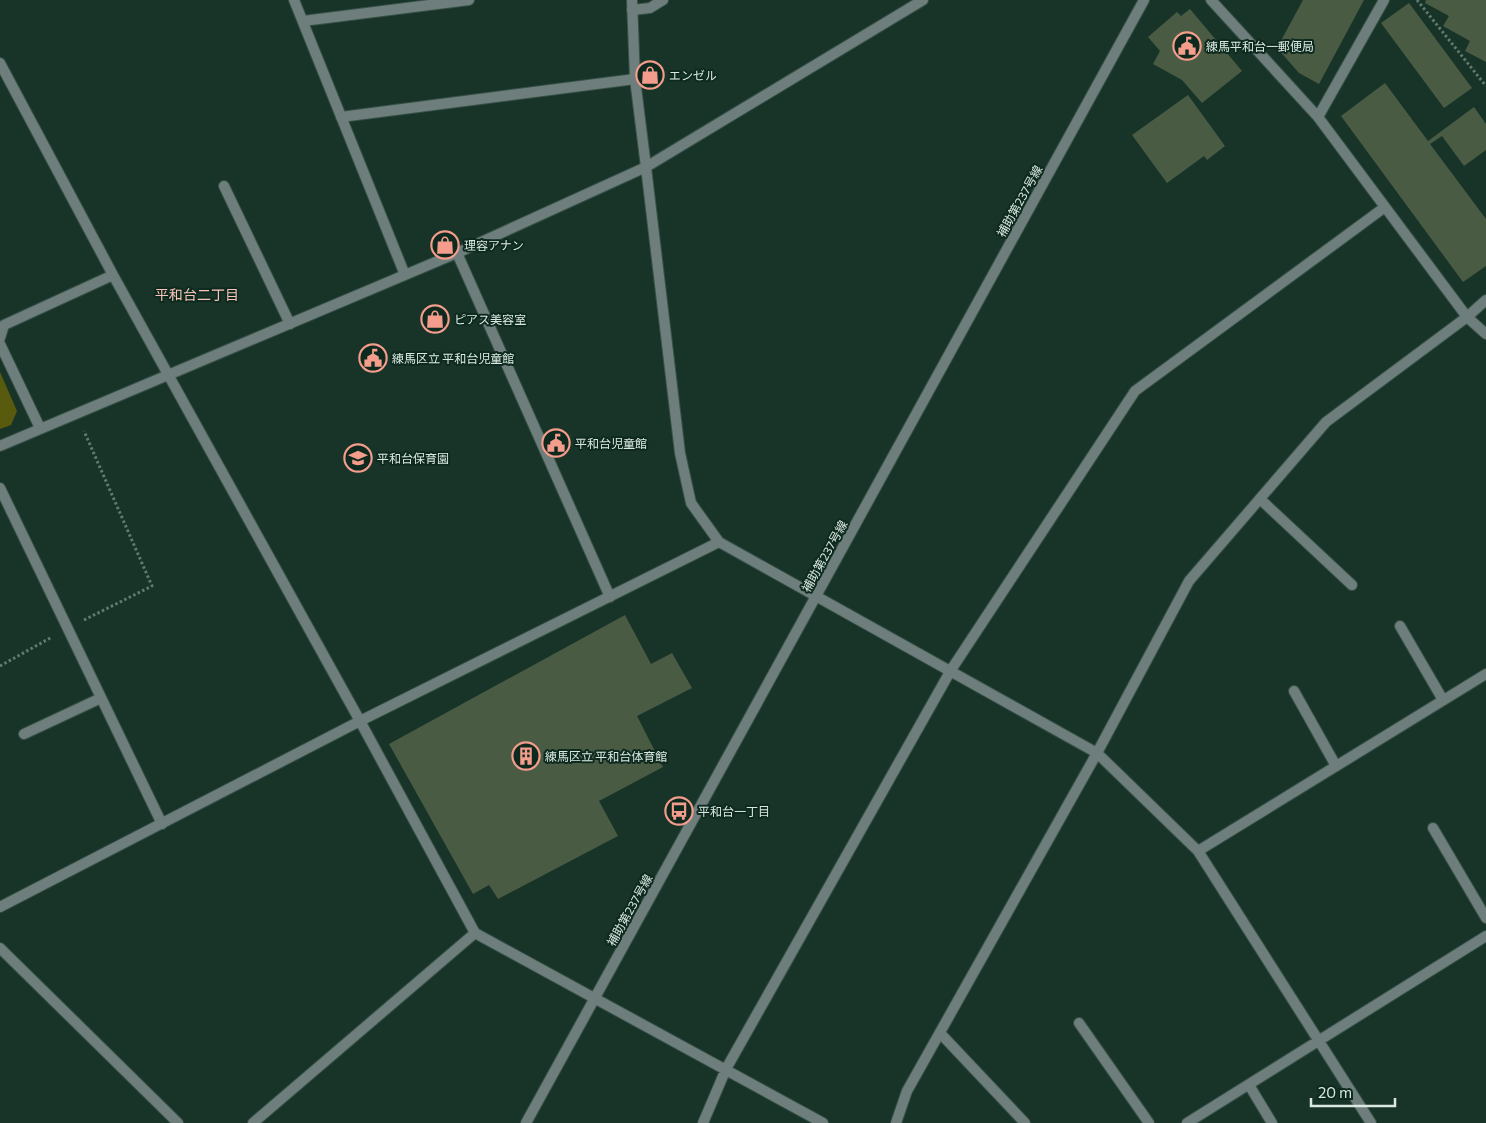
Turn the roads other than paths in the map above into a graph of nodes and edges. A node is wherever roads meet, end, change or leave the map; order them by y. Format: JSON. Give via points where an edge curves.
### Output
{"nodes":[{"id":1,"x":294,"y":0,"type":"edge"},
{"id":2,"x":469,"y":0,"type":"edge"},
{"id":3,"x":663,"y":0,"type":"edge"},
{"id":4,"x":923,"y":0,"type":"edge"},
{"id":5,"x":1144,"y":0,"type":"edge"},
{"id":6,"x":1211,"y":0,"type":"edge"},
{"id":7,"x":1384,"y":0,"type":"edge"},
{"id":8,"x":632,"y":5,"type":"edge"},
{"id":9,"x":302,"y":21,"type":"junction"},
{"id":10,"x":0,"y":63,"type":"edge"},
{"id":11,"x":635,"y":79,"type":"junction"},
{"id":12,"x":341,"y":117,"type":"junction"},
{"id":13,"x":1318,"y":117,"type":"junction"},
{"id":14,"x":646,"y":167,"type":"junction"},
{"id":15,"x":224,"y":186,"type":"dead end"},
{"id":16,"x":1385,"y":207,"type":"junction"},
{"id":17,"x":457,"y":253,"type":"junction"},
{"id":18,"x":113,"y":275,"type":"junction"},
{"id":19,"x":406,"y":275,"type":"junction"},
{"id":20,"x":1486,"y":300,"type":"edge"},
{"id":21,"x":1466,"y":318,"type":"junction"},
{"id":22,"x":290,"y":324,"type":"junction"},
{"id":23,"x":1486,"y":334,"type":"edge"},
{"id":24,"x":0,"y":338,"type":"edge"},
{"id":25,"x":0,"y":344,"type":"edge"},
{"id":26,"x":169,"y":376,"type":"junction"},
{"id":27,"x":40,"y":428,"type":"junction"},
{"id":28,"x":0,"y":446,"type":"edge"},
{"id":29,"x":0,"y":488,"type":"edge"},
{"id":30,"x":1260,"y":499,"type":"junction"},
{"id":31,"x":719,"y":542,"type":"junction"},
{"id":32,"x":1352,"y":584,"type":"dead end"},
{"id":33,"x":817,"y":596,"type":"junction"},
{"id":34,"x":610,"y":597,"type":"junction"},
{"id":35,"x":1400,"y":626,"type":"dead end"},
{"id":36,"x":950,"y":670,"type":"junction"},
{"id":37,"x":1486,"y":674,"type":"edge"},
{"id":38,"x":1294,"y":691,"type":"dead end"},
{"id":39,"x":101,"y":698,"type":"junction"},
{"id":40,"x":1443,"y":700,"type":"junction"},
{"id":41,"x":360,"y":721,"type":"junction"},
{"id":42,"x":24,"y":734,"type":"dead end"},
{"id":43,"x":1097,"y":753,"type":"junction"},
{"id":44,"x":1336,"y":766,"type":"junction"},
{"id":45,"x":162,"y":824,"type":"junction"},
{"id":46,"x":1433,"y":828,"type":"dead end"},
{"id":47,"x":1198,"y":851,"type":"junction"},
{"id":48,"x":0,"y":907,"type":"edge"},
{"id":49,"x":1486,"y":918,"type":"edge"},
{"id":50,"x":475,"y":933,"type":"junction"},
{"id":51,"x":1486,"y":936,"type":"edge"},
{"id":52,"x":0,"y":948,"type":"edge"},
{"id":53,"x":594,"y":999,"type":"junction"},
{"id":54,"x":1079,"y":1023,"type":"dead end"},
{"id":55,"x":940,"y":1033,"type":"junction"},
{"id":56,"x":1318,"y":1039,"type":"junction"},
{"id":57,"x":726,"y":1069,"type":"junction"},
{"id":58,"x":1249,"y":1085,"type":"junction"},
{"id":59,"x":178,"y":1123,"type":"edge"},
{"id":60,"x":253,"y":1123,"type":"edge"},
{"id":61,"x":526,"y":1123,"type":"edge"},
{"id":62,"x":703,"y":1123,"type":"edge"},
{"id":63,"x":823,"y":1123,"type":"edge"},
{"id":64,"x":896,"y":1123,"type":"edge"},
{"id":65,"x":1025,"y":1123,"type":"edge"},
{"id":66,"x":1149,"y":1123,"type":"edge"},
{"id":67,"x":1187,"y":1123,"type":"edge"},
{"id":68,"x":1272,"y":1123,"type":"edge"},
{"id":69,"x":1371,"y":1123,"type":"edge"}],
"edges":[{"from":1,"to":9,"type":"street"},
{"from":2,"to":9,"type":"street"},
{"from":3,"to":8,"type":"street","via":[[650,8]]},
{"from":4,"to":14,"type":"street"},
{"from":5,"to":33,"type":"street","name":"補助第237号線"},
{"from":6,"to":13,"type":"street"},
{"from":7,"to":13,"type":"street"},
{"from":8,"to":11,"type":"street"},
{"from":9,"to":12,"type":"street"},
{"from":10,"to":18,"type":"street"},
{"from":11,"to":12,"type":"street"},
{"from":11,"to":14,"type":"street"},
{"from":12,"to":19,"type":"street"},
{"from":13,"to":16,"type":"street"},
{"from":14,"to":17,"type":"street"},
{"from":14,"to":31,"type":"street","via":[[680,453],[691,503]]},
{"from":15,"to":22,"type":"street"},
{"from":16,"to":21,"type":"street"},
{"from":16,"to":36,"type":"street","via":[[1135,391]]},
{"from":17,"to":19,"type":"street"},
{"from":17,"to":34,"type":"street"},
{"from":18,"to":24,"type":"street","via":[[4,325]]},
{"from":18,"to":26,"type":"street"},
{"from":19,"to":22,"type":"street"},
{"from":20,"to":21,"type":"street"},
{"from":21,"to":23,"type":"street"},
{"from":21,"to":30,"type":"street","via":[[1326,422]]},
{"from":22,"to":26,"type":"street"},
{"from":25,"to":27,"type":"street"},
{"from":26,"to":27,"type":"street"},
{"from":26,"to":41,"type":"street"},
{"from":27,"to":28,"type":"street"},
{"from":29,"to":39,"type":"street"},
{"from":30,"to":32,"type":"street"},
{"from":30,"to":43,"type":"street","via":[[1189,581]]},
{"from":31,"to":33,"type":"street"},
{"from":31,"to":34,"type":"street"},
{"from":33,"to":36,"type":"street"},
{"from":33,"to":53,"type":"street","name":"補助第237号線"},
{"from":34,"to":41,"type":"street"},
{"from":35,"to":40,"type":"street"},
{"from":36,"to":43,"type":"street"},
{"from":36,"to":57,"type":"street"},
{"from":37,"to":40,"type":"street"},
{"from":38,"to":44,"type":"street"},
{"from":39,"to":42,"type":"street"},
{"from":39,"to":45,"type":"street"},
{"from":40,"to":44,"type":"street"},
{"from":41,"to":45,"type":"street"},
{"from":41,"to":50,"type":"street"},
{"from":43,"to":47,"type":"street"},
{"from":43,"to":55,"type":"street"},
{"from":44,"to":47,"type":"street"},
{"from":45,"to":48,"type":"street"},
{"from":46,"to":49,"type":"street"},
{"from":47,"to":56,"type":"street"},
{"from":50,"to":53,"type":"street"},
{"from":50,"to":60,"type":"street"},
{"from":51,"to":56,"type":"street"},
{"from":52,"to":59,"type":"street"},
{"from":53,"to":57,"type":"street"},
{"from":53,"to":61,"type":"street","name":"補助第237号線"},
{"from":54,"to":66,"type":"street"},
{"from":55,"to":64,"type":"street","via":[[907,1091]]},
{"from":55,"to":65,"type":"street"},
{"from":56,"to":58,"type":"street"},
{"from":56,"to":69,"type":"street"},
{"from":57,"to":62,"type":"street"},
{"from":57,"to":63,"type":"street"},
{"from":58,"to":67,"type":"street"},
{"from":58,"to":68,"type":"street"}]}
